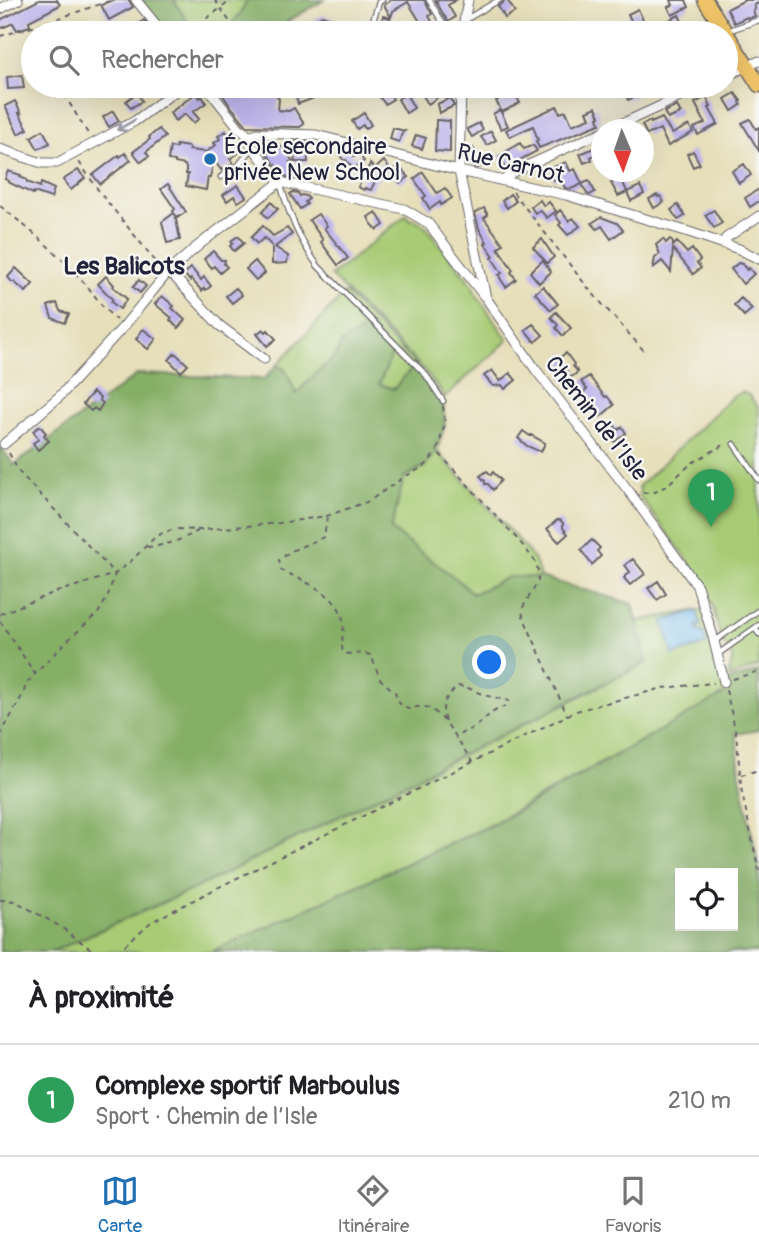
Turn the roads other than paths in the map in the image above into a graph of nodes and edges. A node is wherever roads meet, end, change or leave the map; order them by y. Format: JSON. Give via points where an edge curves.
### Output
{"nodes":[{"id":1,"x":18,"y":0,"type":"edge"},
{"id":2,"x":136,"y":0,"type":"edge"},
{"id":3,"x":382,"y":0,"type":"edge"},
{"id":4,"x":429,"y":0,"type":"edge"},
{"id":5,"x":468,"y":0,"type":"edge"},
{"id":6,"x":499,"y":0,"type":"edge"},
{"id":7,"x":705,"y":0,"type":"edge"},
{"id":8,"x":0,"y":9,"type":"edge"},
{"id":9,"x":759,"y":20,"type":"edge"},
{"id":10,"x":153,"y":21,"type":"edge"},
{"id":11,"x":373,"y":21,"type":"edge"},
{"id":12,"x":442,"y":21,"type":"edge"},
{"id":13,"x":464,"y":21,"type":"joint"},
{"id":14,"x":718,"y":21,"type":"edge"},
{"id":15,"x":738,"y":27,"type":"edge"},
{"id":16,"x":738,"y":47,"type":"edge"},
{"id":17,"x":753,"y":64,"type":"edge"},
{"id":18,"x":759,"y":85,"type":"edge"},
{"id":19,"x":166,"y":98,"type":"edge"},
{"id":20,"x":215,"y":98,"type":"edge"},
{"id":21,"x":463,"y":98,"type":"edge"},
{"id":22,"x":678,"y":98,"type":"edge"},
{"id":23,"x":632,"y":119,"type":"edge"},
{"id":24,"x":591,"y":137,"type":"edge"},
{"id":25,"x":251,"y":142,"type":"junction"},
{"id":26,"x":0,"y":149,"type":"edge"},
{"id":27,"x":459,"y":171,"type":"junction"},
{"id":28,"x":221,"y":177,"type":"dead end"},
{"id":29,"x":504,"y":181,"type":"junction"},
{"id":30,"x":279,"y":183,"type":"junction"},
{"id":31,"x":759,"y":216,"type":"edge"},
{"id":32,"x":723,"y":243,"type":"junction"},
{"id":33,"x":759,"y":259,"type":"edge"},
{"id":34,"x":167,"y":273,"type":"junction"},
{"id":35,"x":486,"y":298,"type":"junction"},
{"id":36,"x":264,"y":359,"type":"dead end"},
{"id":37,"x":443,"y":401,"type":"road end"},
{"id":38,"x":4,"y":444,"type":"road end"},
{"id":39,"x":734,"y":444,"type":"road end"},
{"id":40,"x":759,"y":480,"type":"edge"},
{"id":41,"x":759,"y":610,"type":"edge"},
{"id":42,"x":757,"y":627,"type":"edge"},
{"id":43,"x":759,"y":634,"type":"edge"},
{"id":44,"x":714,"y":641,"type":"junction"},
{"id":45,"x":718,"y":654,"type":"junction"},
{"id":46,"x":724,"y":682,"type":"road end"}],
"edges":[{"from":1,"to":8,"type":"street"},
{"from":2,"to":10,"type":"street"},
{"from":3,"to":11,"type":"lane"},
{"from":4,"to":12,"type":"lane"},
{"from":5,"to":13,"type":"street"},
{"from":6,"to":13,"type":"lane"},
{"from":7,"to":14,"type":"main road"},
{"from":9,"to":15,"type":"lane"},
{"from":16,"to":17,"type":"main road"},
{"from":17,"to":18,"type":"main road"},
{"from":19,"to":26,"type":"street","one_way":true,"via":[[135,121],[57,163],[42,163]]},
{"from":20,"to":25,"type":"street"},
{"from":21,"to":27,"type":"street","name":"Chemin de l’Isle"},
{"from":22,"to":23,"type":"street"},
{"from":24,"to":29,"type":"street","via":[[511,173]]},
{"from":25,"to":27,"type":"street","name":"Rue Carnot","via":[[257,133],[316,135]]},
{"from":25,"to":28,"type":"lane","via":[[239,165]]},
{"from":25,"to":30,"type":"street"},
{"from":27,"to":29,"type":"street","name":"Rue Carnot"},
{"from":27,"to":35,"type":"street","name":"Chemin de l’Isle"},
{"from":29,"to":32,"type":"street","name":"Rue Carnot"},
{"from":30,"to":34,"type":"street"},
{"from":30,"to":35,"type":"street","via":[[404,209],[428,223]]},
{"from":30,"to":37,"type":"lane","via":[[290,217],[318,266],[426,375]]},
{"from":31,"to":32,"type":"street"},
{"from":32,"to":33,"type":"street","name":"Rue Carnot"},
{"from":34,"to":36,"type":"street","via":[[219,325]]},
{"from":34,"to":38,"type":"street","via":[[60,396]]},
{"from":35,"to":44,"type":"street","name":"Chemin de l’Isle","via":[[697,586]]},
{"from":39,"to":40,"type":"lane"},
{"from":41,"to":44,"type":"lane"},
{"from":42,"to":43,"type":"lane"},
{"from":42,"to":45,"type":"lane"},
{"from":44,"to":45,"type":"street","name":"Chemin de l’Isle"},
{"from":45,"to":46,"type":"street","name":"Chemin de l’Isle"}]}
